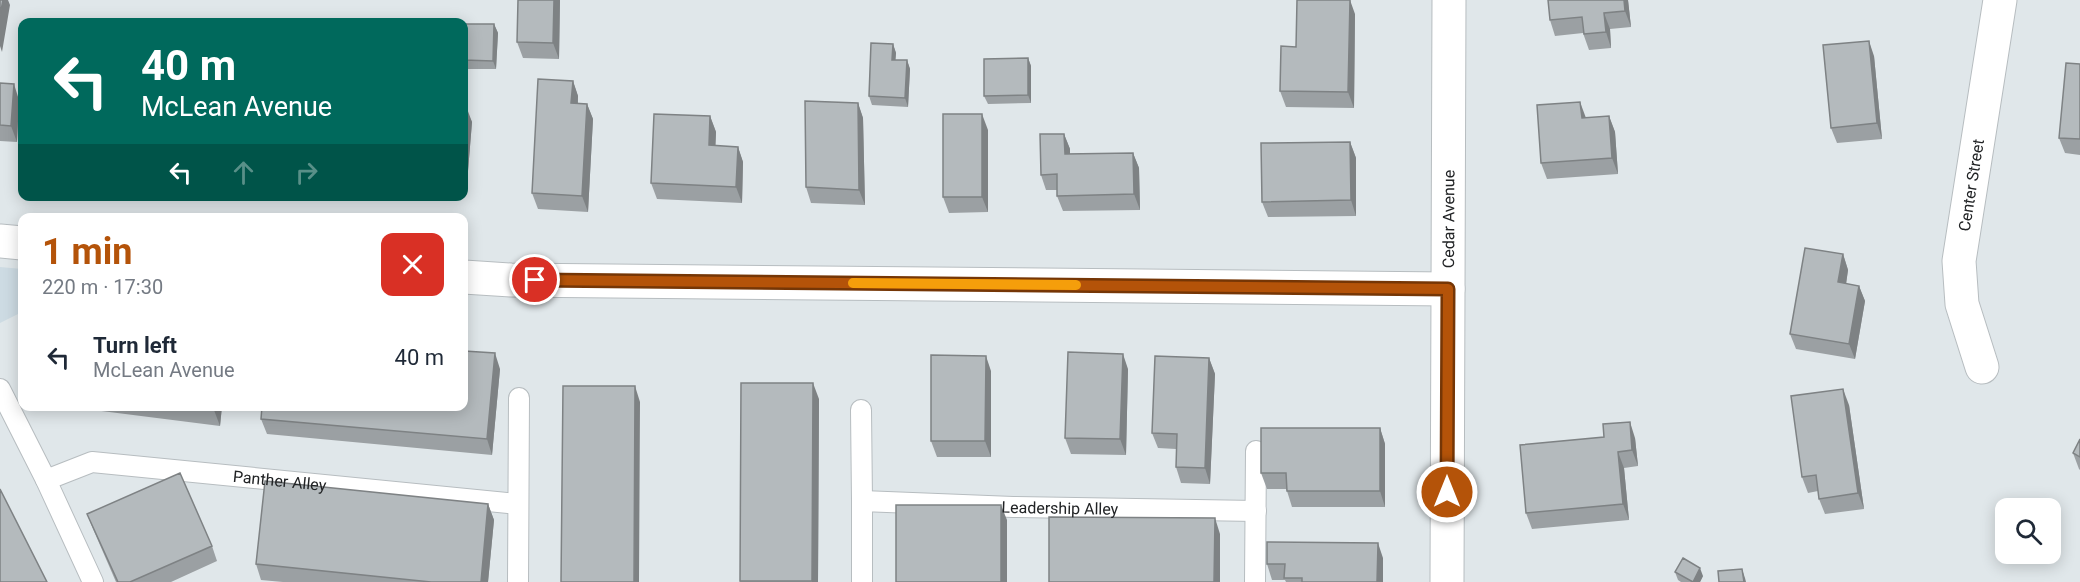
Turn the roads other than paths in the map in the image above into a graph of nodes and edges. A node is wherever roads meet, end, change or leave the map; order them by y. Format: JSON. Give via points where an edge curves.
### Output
{"nodes":[{"id":1,"x":1449,"y":0,"type":"edge"},
{"id":2,"x":2000,"y":0,"type":"edge"},
{"id":3,"x":0,"y":241,"type":"edge"},
{"id":4,"x":18,"y":243,"type":"edge"},
{"id":5,"x":468,"y":277,"type":"edge"},
{"id":6,"x":1448,"y":289,"type":"junction"},
{"id":7,"x":1982,"y":367,"type":"dead end"},
{"id":8,"x":0,"y":389,"type":"edge"},
{"id":9,"x":519,"y":398,"type":"dead end"},
{"id":10,"x":861,"y":410,"type":"dead end"},
{"id":11,"x":1256,"y":452,"type":"dead end"},
{"id":12,"x":46,"y":480,"type":"junction"},
{"id":13,"x":862,"y":501,"type":"junction"},
{"id":14,"x":518,"y":504,"type":"junction"},
{"id":15,"x":1256,"y":511,"type":"junction"},
{"id":16,"x":93,"y":582,"type":"edge"},
{"id":17,"x":519,"y":582,"type":"edge"},
{"id":18,"x":862,"y":582,"type":"edge"},
{"id":19,"x":1256,"y":582,"type":"edge"},
{"id":20,"x":1447,"y":582,"type":"edge"}],
"edges":[{"from":1,"to":6,"type":"street","name":"Cedar Avenue"},
{"from":2,"to":7,"type":"street","name":"Center Street","via":[[1959,261],[1962,303]]},
{"from":3,"to":4,"type":"street"},
{"from":5,"to":6,"type":"street"},
{"from":6,"to":20,"type":"street","name":"Cedar Avenue"},
{"from":8,"to":12,"type":"lane"},
{"from":9,"to":14,"type":"lane"},
{"from":10,"to":13,"type":"lane"},
{"from":11,"to":15,"type":"lane"},
{"from":12,"to":14,"type":"lane","name":"Panther Alley","via":[[92,462]]},
{"from":12,"to":16,"type":"lane"},
{"from":13,"to":15,"type":"lane","name":"Leadership Alley"},
{"from":13,"to":18,"type":"lane"},
{"from":14,"to":17,"type":"lane"},
{"from":15,"to":19,"type":"lane"}]}
